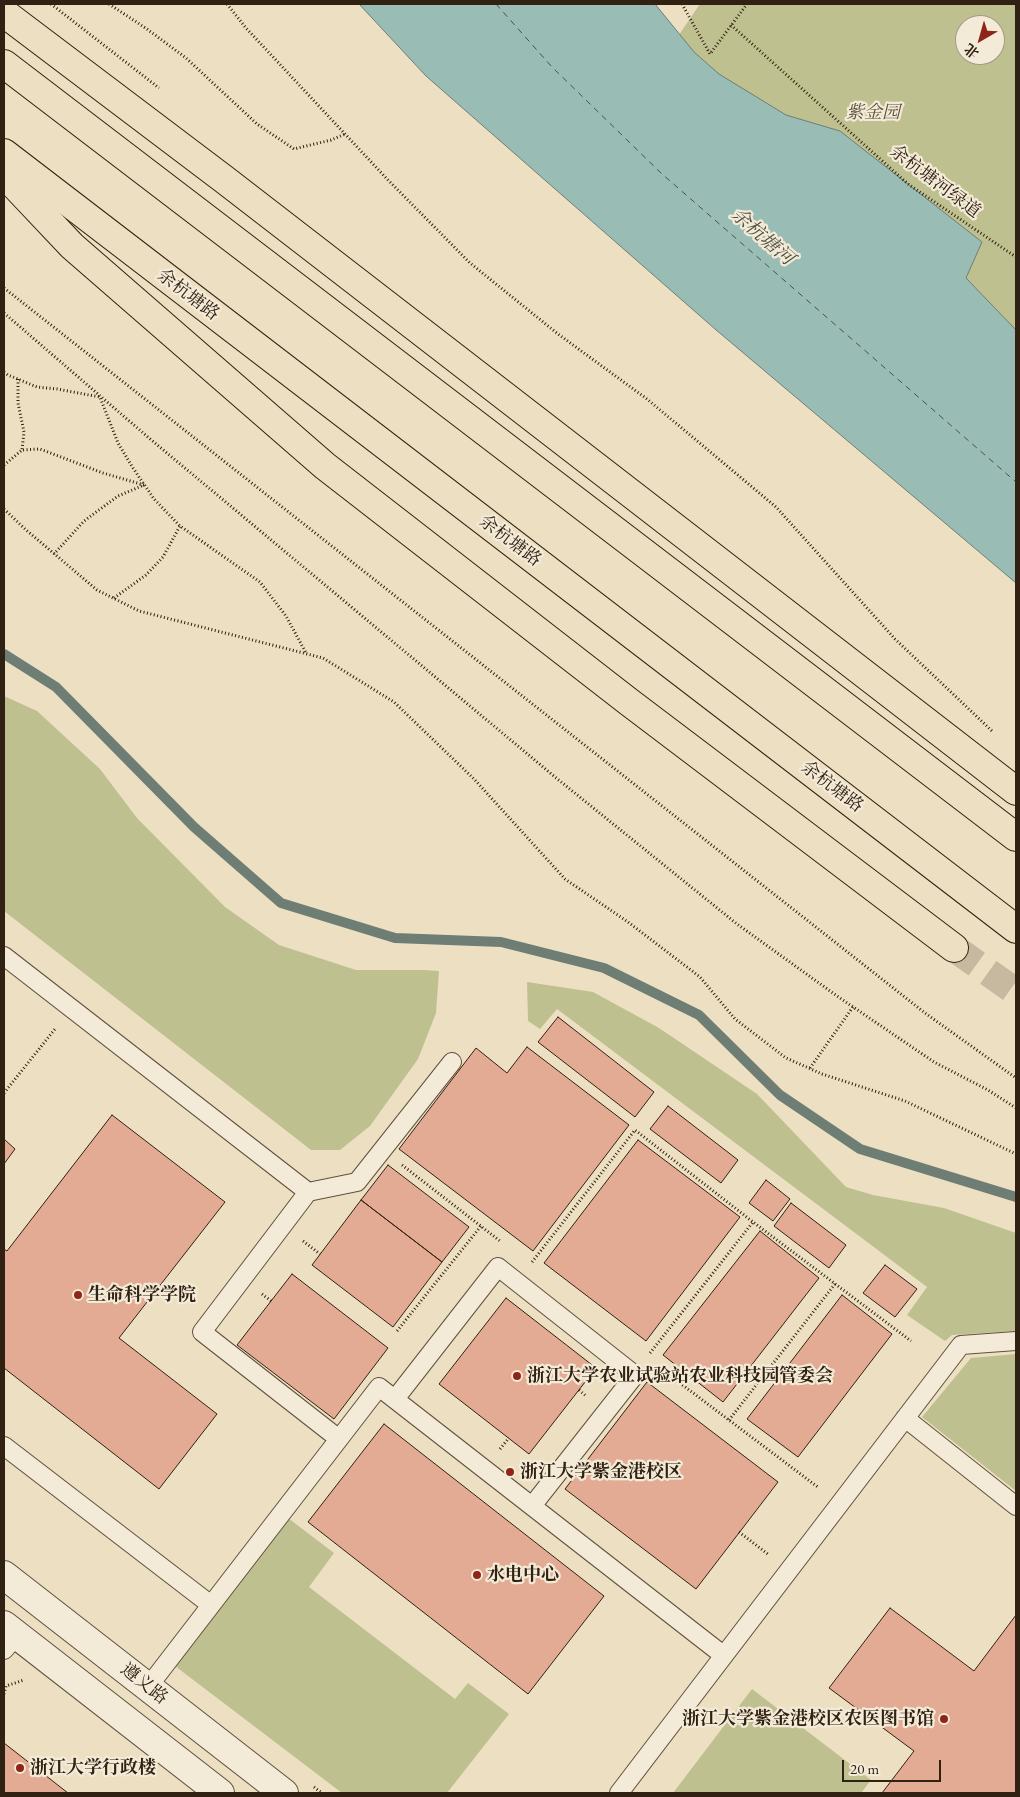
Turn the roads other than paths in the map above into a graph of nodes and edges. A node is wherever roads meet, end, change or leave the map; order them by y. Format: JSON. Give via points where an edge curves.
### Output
{"nodes":[{"id":1,"x":4,"y":13,"type":"edge"},
{"id":2,"x":4,"y":64,"type":"edge"},
{"id":3,"x":4,"y":153,"type":"edge"},
{"id":4,"x":4,"y":174,"type":"edge"},
{"id":5,"x":1016,"y":791,"type":"edge"},
{"id":6,"x":1016,"y":837,"type":"edge"},
{"id":7,"x":1016,"y":929,"type":"edge"},
{"id":8,"x":954,"y":948,"type":"tunnel mouth"},
{"id":9,"x":4,"y":956,"type":"edge"},
{"id":10,"x":452,"y":1062,"type":"dead end"},
{"id":11,"x":308,"y":1192,"type":"junction"},
{"id":12,"x":1016,"y":1341,"type":"edge"},
{"id":13,"x":395,"y":1399,"type":"junction"},
{"id":14,"x":905,"y":1418,"type":"junction"},
{"id":15,"x":339,"y":1439,"type":"junction"},
{"id":16,"x":4,"y":1446,"type":"edge"},
{"id":17,"x":532,"y":1506,"type":"junction"},
{"id":18,"x":1016,"y":1506,"type":"edge"},
{"id":19,"x":4,"y":1575,"type":"edge"},
{"id":20,"x":211,"y":1605,"type":"junction"},
{"id":21,"x":8,"y":1637,"type":"edge"},
{"id":22,"x":723,"y":1655,"type":"junction"},
{"id":23,"x":148,"y":1687,"type":"junction"},
{"id":24,"x":220,"y":1793,"type":"edge"},
{"id":25,"x":284,"y":1793,"type":"edge"},
{"id":26,"x":618,"y":1793,"type":"edge"}],
"edges":[{"from":1,"to":5,"type":"main road"},
{"from":2,"to":6,"type":"main road"},
{"from":3,"to":7,"type":"main road","name":"余杭塘路"},
{"from":4,"to":8,"type":"main road","via":[[72,246],[325,466]]},
{"from":9,"to":11,"type":"lane"},
{"from":10,"to":11,"type":"lane","via":[[357,1182]]},
{"from":11,"to":15,"type":"lane","via":[[202,1332]]},
{"from":12,"to":14,"type":"lane","via":[[961,1346]]},
{"from":13,"to":15,"type":"lane","via":[[379,1387]]},
{"from":13,"to":17,"type":"lane"},
{"from":13,"to":17,"type":"lane","via":[[498,1267],[635,1375]]},
{"from":14,"to":18,"type":"lane"},
{"from":14,"to":22,"type":"lane"},
{"from":15,"to":20,"type":"lane"},
{"from":16,"to":20,"type":"lane"},
{"from":17,"to":22,"type":"lane"},
{"from":19,"to":23,"type":"street","name":"遵义路"},
{"from":20,"to":23,"type":"lane"},
{"from":21,"to":24,"type":"street"},
{"from":22,"to":26,"type":"lane"},
{"from":23,"to":25,"type":"street","name":"遵义路"}]}
